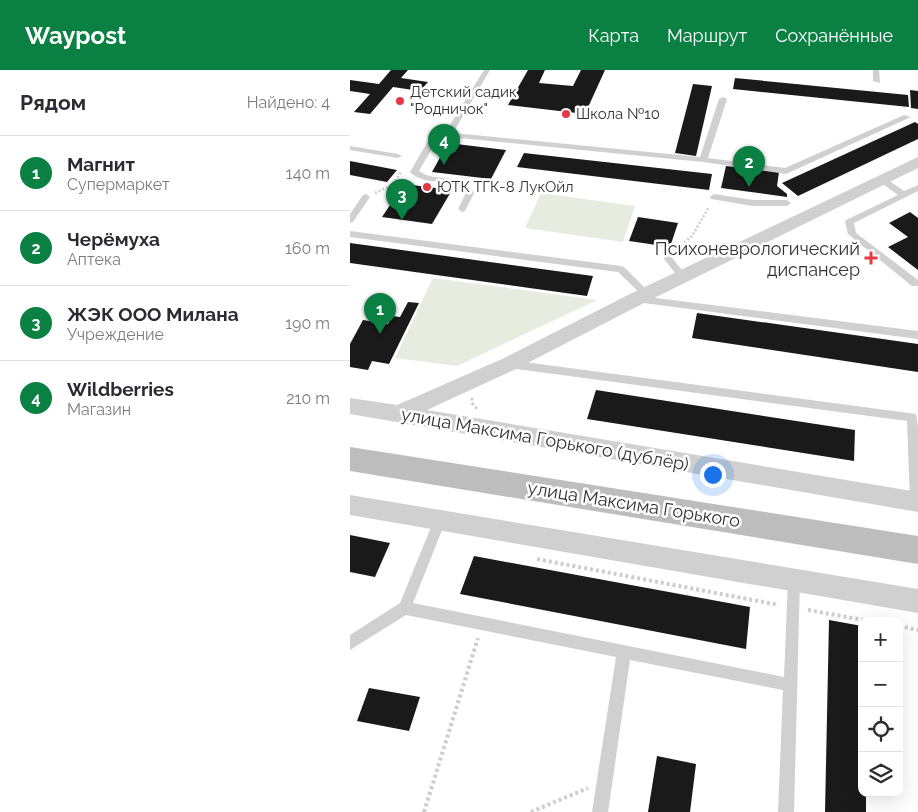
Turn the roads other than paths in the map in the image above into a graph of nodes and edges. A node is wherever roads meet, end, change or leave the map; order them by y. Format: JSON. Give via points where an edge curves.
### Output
{"nodes":[{"id":1,"x":487,"y":70,"type":"edge"},
{"id":2,"x":876,"y":70,"type":"edge"},
{"id":3,"x":877,"y":80,"type":"dead end"},
{"id":4,"x":723,"y":99,"type":"dead end"},
{"id":5,"x":907,"y":117,"type":"dead end"},
{"id":6,"x":448,"y":135,"type":"junction"},
{"id":7,"x":350,"y":148,"type":"edge"},
{"id":8,"x":398,"y":156,"type":"dead end"},
{"id":9,"x":703,"y":160,"type":"junction"},
{"id":10,"x":918,"y":162,"type":"edge"},
{"id":11,"x":882,"y":179,"type":"junction"},
{"id":12,"x":918,"y":188,"type":"edge"},
{"id":13,"x":904,"y":195,"type":"junction"},
{"id":14,"x":366,"y":197,"type":"road end"},
{"id":15,"x":714,"y":197,"type":"road end"},
{"id":16,"x":787,"y":203,"type":"dead end"},
{"id":17,"x":462,"y":208,"type":"dead end"},
{"id":18,"x":350,"y":220,"type":"edge"},
{"id":19,"x":350,"y":234,"type":"edge"},
{"id":20,"x":667,"y":257,"type":"road end"},
{"id":21,"x":682,"y":276,"type":"junction"},
{"id":22,"x":918,"y":283,"type":"edge"},
{"id":23,"x":641,"y":297,"type":"junction"},
{"id":24,"x":918,"y":335,"type":"edge"},
{"id":25,"x":509,"y":364,"type":"junction"},
{"id":26,"x":350,"y":406,"type":"edge"},
{"id":27,"x":399,"y":414,"type":"junction"},
{"id":28,"x":915,"y":418,"type":"edge"},
{"id":29,"x":350,"y":458,"type":"edge"},
{"id":30,"x":917,"y":502,"type":"edge"},
{"id":31,"x":350,"y":505,"type":"edge"},
{"id":32,"x":440,"y":520,"type":"junction"},
{"id":33,"x":918,"y":550,"type":"edge"},
{"id":34,"x":794,"y":580,"type":"junction"},
{"id":35,"x":918,"y":601,"type":"edge"},
{"id":36,"x":405,"y":608,"type":"junction"},
{"id":37,"x":350,"y":643,"type":"edge"},
{"id":38,"x":624,"y":652,"type":"junction"},
{"id":39,"x":790,"y":685,"type":"junction"},
{"id":40,"x":600,"y":812,"type":"edge"},
{"id":41,"x":786,"y":812,"type":"edge"}],
"edges":[{"from":1,"to":6,"type":"lane"},
{"from":2,"to":3,"type":"lane"},
{"from":4,"to":9,"type":"lane"},
{"from":5,"to":9,"type":"lane","via":[[786,171]]},
{"from":6,"to":9,"type":"lane"},
{"from":6,"to":17,"type":"lane","via":[[431,142],[414,172],[421,176],[455,180],[467,188],[470,192]]},
{"from":7,"to":8,"type":"lane"},
{"from":10,"to":11,"type":"street"},
{"from":11,"to":13,"type":"lane"},
{"from":11,"to":21,"type":"street"},
{"from":12,"to":13,"type":"lane"},
{"from":13,"to":22,"type":"lane","via":[[850,222],[852,234],[915,284]]},
{"from":14,"to":18,"type":"lane"},
{"from":15,"to":16,"type":"lane","via":[[753,203]]},
{"from":19,"to":23,"type":"lane","via":[[621,269]]},
{"from":20,"to":21,"type":"lane"},
{"from":21,"to":23,"type":"street"},
{"from":23,"to":24,"type":"lane"},
{"from":23,"to":25,"type":"street"},
{"from":25,"to":27,"type":"street"},
{"from":25,"to":28,"type":"lane"},
{"from":26,"to":27,"type":"street","name":"улица Максима Горького (дублёр)"},
{"from":27,"to":30,"type":"street","name":"улица Максима Горького (дублёр)"},
{"from":28,"to":30,"type":"lane"},
{"from":29,"to":33,"type":"street","name":"улица Максима Горького"},
{"from":31,"to":32,"type":"street"},
{"from":32,"to":34,"type":"street"},
{"from":32,"to":36,"type":"lane"},
{"from":34,"to":35,"type":"street"},
{"from":34,"to":39,"type":"lane"},
{"from":36,"to":37,"type":"lane"},
{"from":36,"to":38,"type":"lane"},
{"from":38,"to":39,"type":"lane"},
{"from":38,"to":40,"type":"lane"},
{"from":39,"to":41,"type":"lane"}]}
